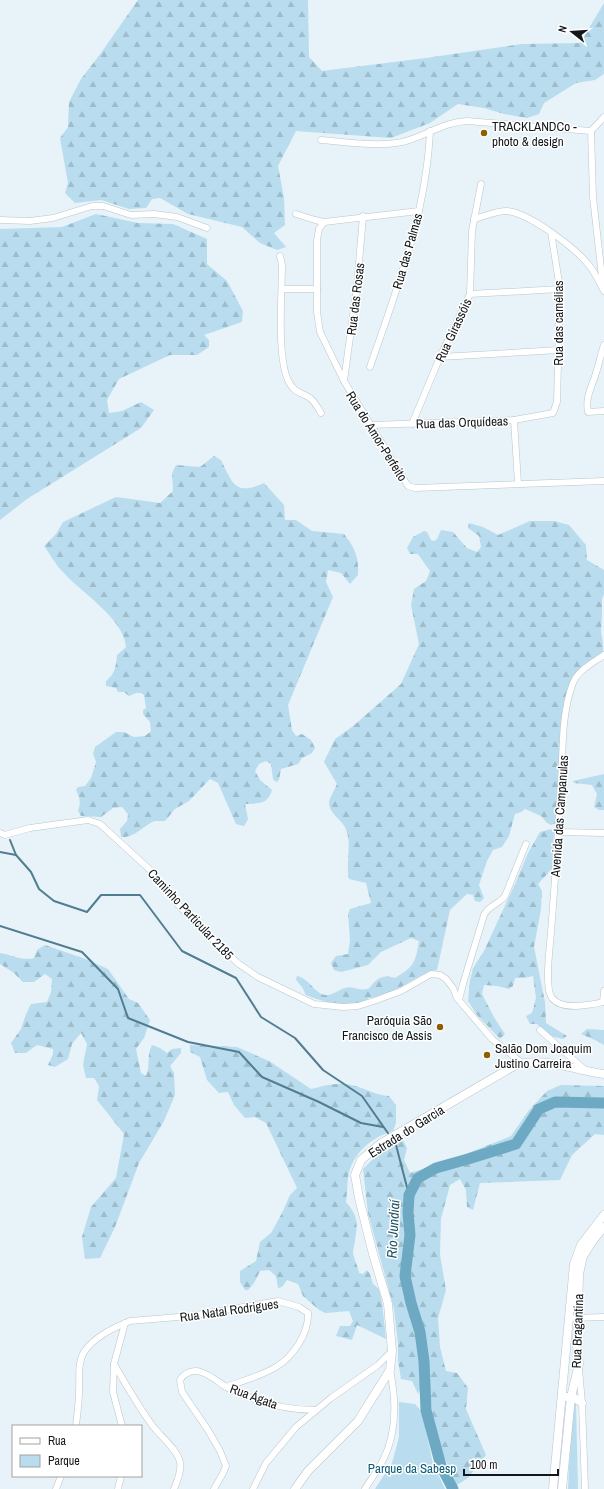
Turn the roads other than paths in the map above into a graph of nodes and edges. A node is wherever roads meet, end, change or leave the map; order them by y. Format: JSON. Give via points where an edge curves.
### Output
{"nodes":[{"id":1,"x":604,"y":117,"type":"edge"},
{"id":2,"x":591,"y":130,"type":"junction"},
{"id":3,"x":430,"y":131,"type":"junction"},
{"id":4,"x":321,"y":140,"type":"dead end"},
{"id":5,"x":481,"y":184,"type":"dead end"},
{"id":6,"x":419,"y":211,"type":"junction"},
{"id":7,"x":296,"y":214,"type":"dead end"},
{"id":8,"x":363,"y":216,"type":"junction"},
{"id":9,"x":474,"y":219,"type":"junction"},
{"id":10,"x":0,"y":220,"type":"edge"},
{"id":11,"x":324,"y":222,"type":"junction"},
{"id":12,"x":207,"y":228,"type":"dead end"},
{"id":13,"x":551,"y":232,"type":"junction"},
{"id":14,"x":280,"y":256,"type":"dead end"},
{"id":15,"x":282,"y":289,"type":"junction"},
{"id":16,"x":317,"y":289,"type":"junction"},
{"id":17,"x":560,"y":289,"type":"junction"},
{"id":18,"x":604,"y":290,"type":"edge"},
{"id":19,"x":470,"y":294,"type":"junction"},
{"id":20,"x":604,"y":345,"type":"edge"},
{"id":21,"x":558,"y":350,"type":"junction"},
{"id":22,"x":440,"y":357,"type":"junction"},
{"id":23,"x":370,"y":367,"type":"dead end"},
{"id":24,"x":344,"y":381,"type":"junction"},
{"id":25,"x":604,"y":411,"type":"edge"},
{"id":26,"x":321,"y":413,"type":"dead end"},
{"id":27,"x":553,"y":413,"type":"joint"},
{"id":28,"x":514,"y":420,"type":"junction"},
{"id":29,"x":412,"y":424,"type":"junction"},
{"id":30,"x":371,"y":426,"type":"junction"},
{"id":31,"x":604,"y":481,"type":"edge"},
{"id":32,"x":518,"y":483,"type":"junction"},
{"id":33,"x":604,"y":655,"type":"edge"},
{"id":34,"x":559,"y":832,"type":"junction"},
{"id":35,"x":604,"y":833,"type":"edge"},
{"id":36,"x":3,"y":834,"type":"edge"},
{"id":37,"x":0,"y":841,"type":"edge"},
{"id":38,"x":526,"y":844,"type":"dead end"},
{"id":39,"x":604,"y":991,"type":"edge"},
{"id":40,"x":459,"y":1000,"type":"junction"},
{"id":41,"x":603,"y":1002,"type":"edge"},
{"id":42,"x":540,"y":1030,"type":"dead end"},
{"id":43,"x":522,"y":1063,"type":"junction"},
{"id":44,"x":588,"y":1072,"type":"junction"},
{"id":45,"x":604,"y":1074,"type":"edge"},
{"id":46,"x":604,"y":1215,"type":"edge"},
{"id":47,"x":604,"y":1227,"type":"edge"},
{"id":48,"x":604,"y":1317,"type":"edge"},
{"id":49,"x":574,"y":1318,"type":"junction"},
{"id":50,"x":125,"y":1324,"type":"junction"},
{"id":51,"x":392,"y":1351,"type":"junction"},
{"id":52,"x":114,"y":1364,"type":"junction"},
{"id":53,"x":579,"y":1364,"type":"junction"},
{"id":54,"x":564,"y":1365,"type":"junction"},
{"id":55,"x":390,"y":1370,"type":"junction"},
{"id":56,"x":575,"y":1377,"type":"junction"},
{"id":57,"x":226,"y":1387,"type":"junction"},
{"id":58,"x":571,"y":1397,"type":"junction"},
{"id":59,"x":561,"y":1398,"type":"junction"},
{"id":60,"x":582,"y":1402,"type":"junction"},
{"id":61,"x":315,"y":1410,"type":"junction"},
{"id":62,"x":76,"y":1425,"type":"edge"},
{"id":63,"x":122,"y":1425,"type":"edge"},
{"id":64,"x":61,"y":1477,"type":"edge"},
{"id":65,"x":121,"y":1477,"type":"edge"},
{"id":66,"x":56,"y":1489,"type":"edge"},
{"id":67,"x":118,"y":1489,"type":"edge"},
{"id":68,"x":174,"y":1489,"type":"edge"},
{"id":69,"x":214,"y":1489,"type":"edge"},
{"id":70,"x":253,"y":1489,"type":"edge"},
{"id":71,"x":295,"y":1489,"type":"edge"},
{"id":72,"x":365,"y":1489,"type":"edge"},
{"id":73,"x":553,"y":1489,"type":"edge"},
{"id":74,"x":562,"y":1489,"type":"edge"},
{"id":75,"x":584,"y":1489,"type":"edge"}],
"edges":[{"from":1,"to":2,"type":"street"},
{"from":2,"to":3,"type":"street","via":[[466,121],[447,124]]},
{"from":2,"to":18,"type":"street","via":[[594,205]]},
{"from":3,"to":4,"type":"street","via":[[404,142],[384,144]]},
{"from":3,"to":6,"type":"street","name":"Rua das Palmas"},
{"from":5,"to":9,"type":"street","name":"Rua Girassóis"},
{"from":6,"to":8,"type":"street"},
{"from":6,"to":23,"type":"street","name":"Rua das Palmas","via":[[409,251]]},
{"from":7,"to":11,"type":"street"},
{"from":8,"to":11,"type":"street"},
{"from":8,"to":24,"type":"street","name":"Rua das Rosas","via":[[357,286]]},
{"from":9,"to":13,"type":"street","via":[[508,211],[529,218]]},
{"from":9,"to":19,"type":"street","name":"Rua Girassóis","via":[[470,255]]},
{"from":10,"to":12,"type":"street","via":[[30,221],[53,218],[92,206],[103,206],[131,215],[177,217]]},
{"from":11,"to":16,"type":"street","name":"Rua do Amor-Perfeito","via":[[319,229],[317,240]]},
{"from":13,"to":17,"type":"street","name":"Rua das camélias"},
{"from":13,"to":18,"type":"street","via":[[581,255],[590,265]]},
{"from":14,"to":15,"type":"street"},
{"from":15,"to":16,"type":"street"},
{"from":15,"to":26,"type":"street","via":[[281,341],[284,370],[293,388],[315,403]]},
{"from":16,"to":24,"type":"street","name":"Rua do Amor-Perfeito","via":[[320,332]]},
{"from":17,"to":19,"type":"street"},
{"from":17,"to":21,"type":"street","name":"Rua das camélias"},
{"from":19,"to":22,"type":"street","name":"Rua Girassóis"},
{"from":20,"to":25,"type":"street","via":[[588,392],[587,404],[588,412]]},
{"from":21,"to":22,"type":"street"},
{"from":21,"to":27,"type":"street","name":"Rua das camélias","via":[[557,402]]},
{"from":22,"to":29,"type":"street","name":"Rua Girassóis"},
{"from":24,"to":30,"type":"street","name":"Rua do Amor-Perfeito"},
{"from":27,"to":28,"type":"street","name":"Rua das Orquídeas"},
{"from":28,"to":29,"type":"street","name":"Rua das Orquídeas"},
{"from":28,"to":32,"type":"street"},
{"from":29,"to":30,"type":"street","name":"Rua das Orquídeas"},
{"from":30,"to":32,"type":"street","name":"Rua do Amor-Perfeito","via":[[404,481],[412,487]]},
{"from":31,"to":32,"type":"street","name":"Rua do Amor-Perfeito"},
{"from":33,"to":34,"type":"street","name":"Avenida das Campanulas","via":[[579,674],[570,694],[566,712]]},
{"from":34,"to":35,"type":"street"},
{"from":34,"to":41,"type":"street","name":"Avenida das Campanulas","via":[[548,964],[549,992],[553,1000],[561,1004],[580,1007]]},
{"from":36,"to":37,"type":"street"},
{"from":36,"to":40,"type":"street","name":"Caminho Particular 2185","via":[[88,820],[100,824],[148,868],[181,908],[239,964],[258,977],[314,1004],[358,1006],[401,991],[431,974],[446,979]]},
{"from":38,"to":40,"type":"street","via":[[505,896],[484,915]]},
{"from":39,"to":41,"type":"street"},
{"from":40,"to":43,"type":"street","via":[[492,1039]]},
{"from":42,"to":44,"type":"street"},
{"from":43,"to":44,"type":"street","via":[[543,1062]]},
{"from":43,"to":51,"type":"street","name":"Estrada do Garcia","via":[[380,1144],[361,1160],[355,1175],[373,1254],[388,1304]]},
{"from":44,"to":45,"type":"street"},
{"from":46,"to":49,"type":"street","via":[[581,1245],[574,1264]]},
{"from":47,"to":49,"type":"street","name":"Rua Bragantina","via":[[587,1248],[580,1266]]},
{"from":48,"to":49,"type":"street"},
{"from":49,"to":53,"type":"street","name":"Rua Bragantina"},
{"from":49,"to":54,"type":"street"},
{"from":50,"to":52,"type":"street"},
{"from":50,"to":57,"type":"street","name":"Rua Natal Rodrigues","via":[[130,1321],[206,1314],[278,1301],[299,1307],[308,1313],[304,1335],[294,1350],[276,1367]]},
{"from":50,"to":62,"type":"street","via":[[98,1337],[83,1353],[79,1370]]},
{"from":51,"to":55,"type":"street","name":"Estrada do Garcia"},
{"from":51,"to":61,"type":"street","via":[[378,1365]]},
{"from":52,"to":63,"type":"street","via":[[113,1392]]},
{"from":52,"to":68,"type":"street","via":[[148,1420],[178,1455],[180,1471]]},
{"from":53,"to":56,"type":"street","name":"Rua Bragantina"},
{"from":53,"to":60,"type":"street"},
{"from":54,"to":56,"type":"street"},
{"from":54,"to":59,"type":"street"},
{"from":55,"to":71,"type":"street","name":"Estrada do Garcia","via":[[358,1422],[308,1471]]},
{"from":55,"to":72,"type":"street","via":[[394,1391],[394,1414],[390,1437],[384,1459]]},
{"from":56,"to":58,"type":"street","name":"Rua Bragantina"},
{"from":57,"to":61,"type":"street","name":"Rua Ágata","via":[[272,1404],[297,1410]]},
{"from":57,"to":69,"type":"street","name":"Rua Ágata","via":[[201,1372],[184,1374],[180,1380],[182,1392],[208,1430],[226,1466]]},
{"from":58,"to":59,"type":"street"},
{"from":58,"to":60,"type":"street"},
{"from":58,"to":74,"type":"street","name":"Rua Bragantina"},
{"from":59,"to":73,"type":"street"},
{"from":60,"to":75,"type":"street"},
{"from":61,"to":70,"type":"street","via":[[296,1427],[266,1463]]},
{"from":64,"to":66,"type":"street"},
{"from":65,"to":67,"type":"street"}]}
